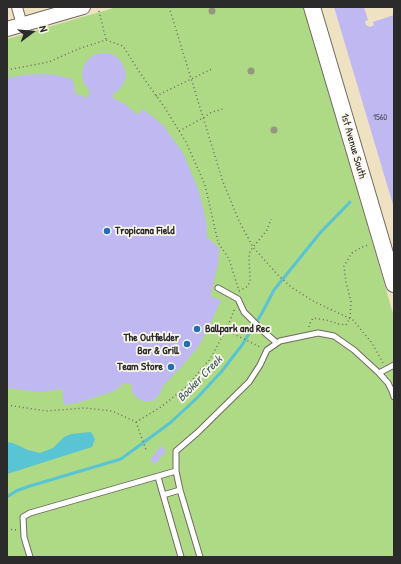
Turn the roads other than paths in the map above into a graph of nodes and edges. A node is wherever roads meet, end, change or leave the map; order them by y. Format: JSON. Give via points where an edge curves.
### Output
{"nodes":[{"id":1,"x":17,"y":7,"type":"edge"},
{"id":2,"x":82,"y":7,"type":"edge"},
{"id":3,"x":312,"y":7,"type":"edge"},
{"id":4,"x":22,"y":25,"type":"junction"},
{"id":5,"x":7,"y":29,"type":"edge"},
{"id":6,"x":394,"y":284,"type":"edge"},
{"id":7,"x":218,"y":288,"type":"dead end"},
{"id":8,"x":277,"y":343,"type":"junction"},
{"id":9,"x":394,"y":365,"type":"edge"},
{"id":10,"x":379,"y":373,"type":"junction"},
{"id":11,"x":394,"y":397,"type":"edge"},
{"id":12,"x":176,"y":471,"type":"junction"},
{"id":13,"x":158,"y":476,"type":"junction"},
{"id":14,"x":180,"y":490,"type":"junction"},
{"id":15,"x":163,"y":495,"type":"junction"},
{"id":16,"x":30,"y":557,"type":"edge"},
{"id":17,"x":181,"y":557,"type":"edge"},
{"id":18,"x":200,"y":557,"type":"edge"}],
"edges":[{"from":1,"to":4,"type":"street"},
{"from":2,"to":4,"type":"street"},
{"from":3,"to":6,"type":"main road","name":"1st Avenue South"},
{"from":4,"to":5,"type":"street"},
{"from":7,"to":8,"type":"lane","via":[[238,299],[244,312]]},
{"from":8,"to":10,"type":"lane","via":[[318,333],[334,336]]},
{"from":8,"to":12,"type":"lane","via":[[267,350],[249,382],[198,433],[176,451]]},
{"from":9,"to":10,"type":"lane"},
{"from":10,"to":11,"type":"lane","via":[[388,383]]},
{"from":12,"to":13,"type":"lane"},
{"from":12,"to":14,"type":"lane"},
{"from":13,"to":15,"type":"lane"},
{"from":13,"to":16,"type":"lane","via":[[23,517],[24,537]]},
{"from":14,"to":15,"type":"lane"},
{"from":14,"to":18,"type":"lane"},
{"from":15,"to":17,"type":"lane"}]}
